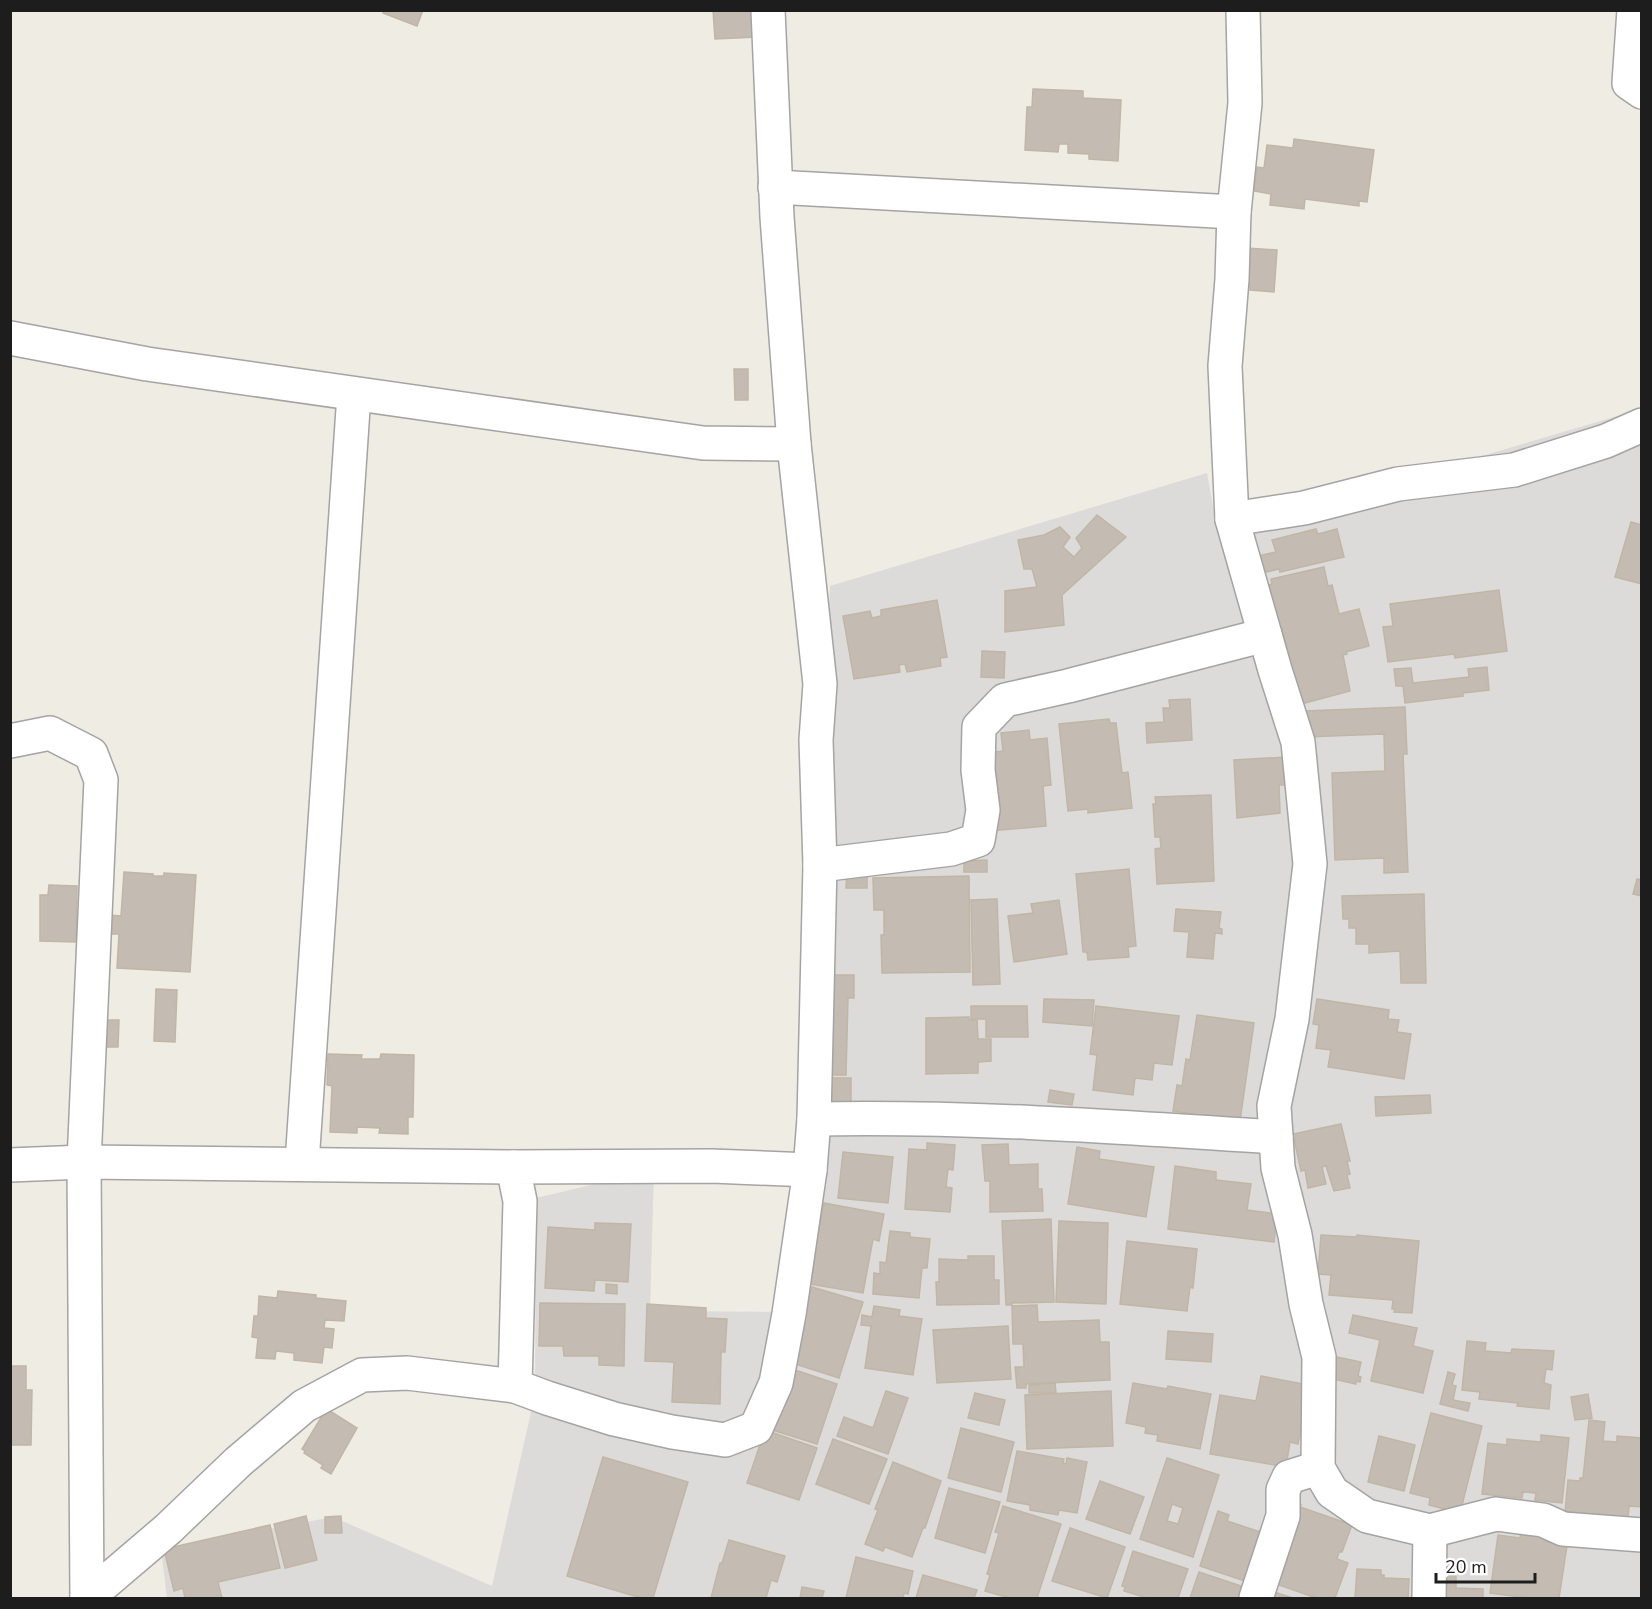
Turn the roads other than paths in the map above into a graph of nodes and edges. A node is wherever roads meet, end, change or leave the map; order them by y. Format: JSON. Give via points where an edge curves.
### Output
{"nodes":[{"id":1,"x":768,"y":10,"type":"edge"},
{"id":2,"x":1243,"y":10,"type":"edge"},
{"id":3,"x":1634,"y":10,"type":"edge"},
{"id":4,"x":1641,"y":92,"type":"edge"},
{"id":5,"x":775,"y":187,"type":"junction"},
{"id":6,"x":1234,"y":212,"type":"junction"},
{"id":7,"x":10,"y":338,"type":"edge"},
{"id":8,"x":354,"y":394,"type":"junction"},
{"id":9,"x":1641,"y":425,"type":"edge"},
{"id":10,"x":794,"y":444,"type":"junction"},
{"id":11,"x":1232,"y":519,"type":"junction"},
{"id":12,"x":1265,"y":635,"type":"junction"},
{"id":13,"x":10,"y":741,"type":"edge"},
{"id":14,"x":820,"y":865,"type":"junction"},
{"id":15,"x":814,"y":1119,"type":"junction"},
{"id":16,"x":1276,"y":1137,"type":"junction"},
{"id":17,"x":84,"y":1162,"type":"junction"},
{"id":18,"x":302,"y":1163,"type":"junction"},
{"id":19,"x":10,"y":1165,"type":"edge"},
{"id":20,"x":513,"y":1167,"type":"junction"},
{"id":21,"x":810,"y":1170,"type":"junction"},
{"id":22,"x":515,"y":1386,"type":"junction"},
{"id":23,"x":1318,"y":1468,"type":"junction"},
{"id":24,"x":1430,"y":1531,"type":"junction"},
{"id":25,"x":1641,"y":1535,"type":"edge"},
{"id":26,"x":87,"y":1599,"type":"edge"},
{"id":27,"x":1256,"y":1599,"type":"edge"},
{"id":28,"x":1429,"y":1599,"type":"edge"}],
"edges":[{"from":1,"to":5,"type":"street"},
{"from":2,"to":6,"type":"street","via":[[1245,103]]},
{"from":3,"to":4,"type":"street","via":[[1629,83]]},
{"from":5,"to":6,"type":"street"},
{"from":5,"to":10,"type":"street"},
{"from":6,"to":11,"type":"street","via":[[1225,366]]},
{"from":7,"to":8,"type":"street","via":[[147,364]]},
{"from":8,"to":10,"type":"street","via":[[703,443]]},
{"from":8,"to":18,"type":"street"},
{"from":9,"to":11,"type":"street","via":[[1606,441],[1514,470],[1398,484],[1304,508]]},
{"from":10,"to":14,"type":"street","via":[[820,684],[816,740]]},
{"from":11,"to":12,"type":"street"},
{"from":12,"to":14,"type":"street","via":[[1005,700],[979,727],[978,770],[983,810],[978,840],[951,849]]},
{"from":12,"to":16,"type":"street","via":[[1298,742],[1310,864],[1292,1019],[1274,1106]]},
{"from":13,"to":17,"type":"street","via":[[50,733],[91,753],[101,780]]},
{"from":14,"to":15,"type":"street"},
{"from":15,"to":16,"type":"street","via":[[1063,1124]]},
{"from":15,"to":21,"type":"street"},
{"from":16,"to":23,"type":"street","via":[[1278,1168],[1319,1357]]},
{"from":17,"to":18,"type":"street"},
{"from":17,"to":19,"type":"street"},
{"from":17,"to":26,"type":"street"},
{"from":18,"to":20,"type":"street"},
{"from":20,"to":21,"type":"street","via":[[712,1166]]},
{"from":20,"to":22,"type":"street","via":[[520,1201]]},
{"from":21,"to":22,"type":"street","via":[[776,1383],[756,1428],[725,1440],[672,1432],[614,1419]]},
{"from":22,"to":26,"type":"street","via":[[407,1373],[362,1375],[304,1406]]},
{"from":23,"to":24,"type":"street","via":[[1332,1492],[1367,1516]]},
{"from":23,"to":27,"type":"street","via":[[1289,1477],[1283,1490],[1283,1516]]},
{"from":24,"to":25,"type":"street","via":[[1496,1514],[1544,1520],[1563,1529]]},
{"from":24,"to":28,"type":"street"}]}
